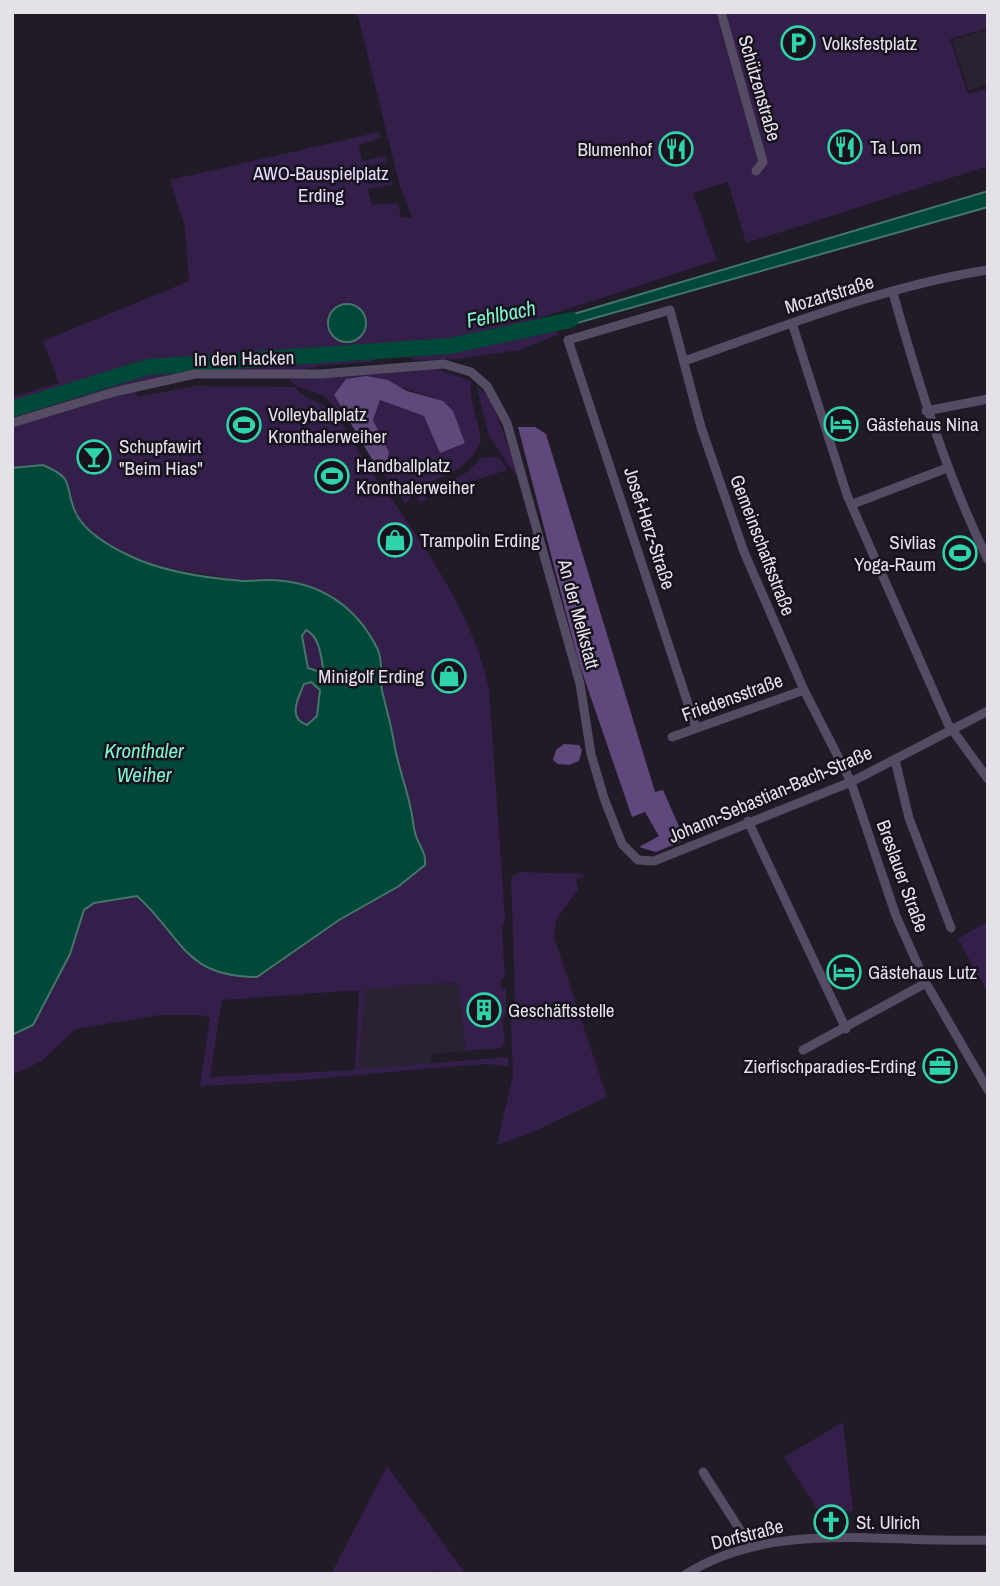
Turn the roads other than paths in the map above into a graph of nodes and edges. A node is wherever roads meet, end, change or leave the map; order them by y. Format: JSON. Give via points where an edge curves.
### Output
{"nodes":[{"id":1,"x":721,"y":12,"type":"edge"},
{"id":2,"x":756,"y":171,"type":"dead end"},
{"id":3,"x":988,"y":270,"type":"edge"},
{"id":4,"x":893,"y":293,"type":"junction"},
{"id":5,"x":670,"y":310,"type":"joint"},
{"id":6,"x":792,"y":323,"type":"junction"},
{"id":7,"x":684,"y":361,"type":"junction"},
{"id":8,"x":478,"y":378,"type":"joint"},
{"id":9,"x":988,"y":399,"type":"edge"},
{"id":10,"x":926,"y":411,"type":"junction"},
{"id":11,"x":12,"y":423,"type":"edge"},
{"id":12,"x":947,"y":468,"type":"junction"},
{"id":13,"x":853,"y":504,"type":"junction"},
{"id":14,"x":988,"y":561,"type":"edge"},
{"id":15,"x":804,"y":690,"type":"junction"},
{"id":16,"x":988,"y":711,"type":"edge"},
{"id":17,"x":696,"y":728,"type":"junction"},
{"id":18,"x":953,"y":732,"type":"junction"},
{"id":19,"x":672,"y":737,"type":"dead end"},
{"id":20,"x":895,"y":760,"type":"junction"},
{"id":21,"x":988,"y":779,"type":"edge"},
{"id":22,"x":852,"y":782,"type":"junction"},
{"id":23,"x":748,"y":821,"type":"junction"},
{"id":24,"x":638,"y":860,"type":"joint"},
{"id":25,"x":951,"y":928,"type":"dead end"},
{"id":26,"x":926,"y":983,"type":"junction"},
{"id":27,"x":846,"y":1028,"type":"junction"},
{"id":28,"x":803,"y":1049,"type":"dead end"},
{"id":29,"x":988,"y":1090,"type":"edge"},
{"id":30,"x":704,"y":1472,"type":"dead end"},
{"id":31,"x":988,"y":1540,"type":"edge"},
{"id":32,"x":751,"y":1547,"type":"junction"},
{"id":33,"x":686,"y":1574,"type":"edge"}],
"edges":[{"from":1,"to":2,"type":"street","name":"Schützenstraße","via":[[758,138],[763,162]]},
{"from":3,"to":4,"type":"street","name":"Mozartstraße"},
{"from":4,"to":6,"type":"street","name":"Mozartstraße"},
{"from":4,"to":10,"type":"street"},
{"from":5,"to":7,"type":"street","name":"Gemeinschaftsstraße"},
{"from":5,"to":17,"type":"street","name":"Josef-Herz-Straße","via":[[568,340]]},
{"from":6,"to":7,"type":"street","name":"Mozartstraße"},
{"from":6,"to":13,"type":"street"},
{"from":7,"to":15,"type":"street","name":"Gemeinschaftsstraße","via":[[711,459],[744,552]]},
{"from":8,"to":11,"type":"street","name":"In den Hacken","via":[[444,363],[321,374],[194,374]]},
{"from":8,"to":24,"type":"street","name":"An der Melkstatt","via":[[495,395],[507,423],[580,684],[589,745],[604,798],[622,844]]},
{"from":9,"to":10,"type":"street"},
{"from":10,"to":12,"type":"street"},
{"from":12,"to":13,"type":"street"},
{"from":12,"to":14,"type":"street"},
{"from":13,"to":18,"type":"street"},
{"from":15,"to":17,"type":"street","name":"Friedensstraße"},
{"from":15,"to":22,"type":"street","name":"Gemeinschaftsstraße"},
{"from":16,"to":18,"type":"street","name":"Johann-Sebastian-Bach-Straße"},
{"from":17,"to":19,"type":"street","name":"Friedensstraße"},
{"from":18,"to":20,"type":"street","name":"Johann-Sebastian-Bach-Straße"},
{"from":18,"to":21,"type":"street"},
{"from":20,"to":22,"type":"street","name":"Johann-Sebastian-Bach-Straße"},
{"from":20,"to":25,"type":"street","via":[[909,818]]},
{"from":22,"to":23,"type":"street","name":"Johann-Sebastian-Bach-Straße"},
{"from":22,"to":26,"type":"street","name":"Breslauer Straße","via":[[896,916]]},
{"from":23,"to":24,"type":"street","name":"Johann-Sebastian-Bach-Straße","via":[[654,861]]},
{"from":23,"to":27,"type":"street"},
{"from":26,"to":27,"type":"street"},
{"from":26,"to":29,"type":"street","name":"Breslauer Straße"},
{"from":27,"to":28,"type":"street"},
{"from":30,"to":32,"type":"street"},
{"from":31,"to":32,"type":"street","name":"Dorfstraße","via":[[818,1537]]},
{"from":32,"to":33,"type":"street","name":"Dorfstraße"}]}
